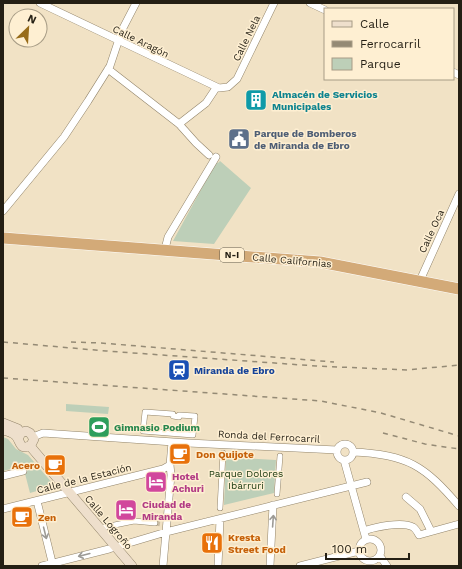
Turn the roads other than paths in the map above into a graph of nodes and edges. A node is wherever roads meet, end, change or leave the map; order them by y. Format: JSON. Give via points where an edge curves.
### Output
{"nodes":[{"id":1,"x":40,"y":3,"type":"edge"},
{"id":2,"x":136,"y":3,"type":"edge"},
{"id":3,"x":274,"y":3,"type":"edge"},
{"id":4,"x":310,"y":3,"type":"edge"},
{"id":5,"x":324,"y":10,"type":"edge"},
{"id":6,"x":118,"y":41,"type":"junction"},
{"id":7,"x":108,"y":69,"type":"junction"},
{"id":8,"x":216,"y":88,"type":"junction"},
{"id":9,"x":179,"y":124,"type":"junction"},
{"id":10,"x":459,"y":194,"type":"edge"},
{"id":11,"x":3,"y":211,"type":"edge"},
{"id":12,"x":3,"y":233,"type":"edge"},
{"id":13,"x":3,"y":238,"type":"edge"},
{"id":14,"x":166,"y":245,"type":"junction"},
{"id":15,"x":422,"y":276,"type":"junction"},
{"id":16,"x":459,"y":284,"type":"edge"},
{"id":17,"x":459,"y":289,"type":"edge"},
{"id":18,"x":145,"y":412,"type":"joint"},
{"id":19,"x":3,"y":423,"type":"edge"},
{"id":20,"x":3,"y":430,"type":"edge"},
{"id":21,"x":20,"y":436,"type":"junction"},
{"id":22,"x":33,"y":436,"type":"junction"},
{"id":23,"x":172,"y":442,"type":"junction"},
{"id":24,"x":30,"y":446,"type":"junction"},
{"id":25,"x":338,"y":450,"type":"junction"},
{"id":26,"x":223,"y":452,"type":"dead end"},
{"id":27,"x":353,"y":452,"type":"junction"},
{"id":28,"x":280,"y":456,"type":"dead end"},
{"id":29,"x":344,"y":460,"type":"junction"},
{"id":30,"x":170,"y":465,"type":"junction"},
{"id":31,"x":23,"y":470,"type":"dead end"},
{"id":32,"x":3,"y":476,"type":"edge"},
{"id":33,"x":367,"y":482,"type":"dead end"},
{"id":34,"x":351,"y":485,"type":"junction"},
{"id":35,"x":70,"y":492,"type":"junction"},
{"id":36,"x":277,"y":494,"type":"dead end"},
{"id":37,"x":406,"y":497,"type":"dead end"},
{"id":38,"x":37,"y":501,"type":"junction"},
{"id":39,"x":273,"y":505,"type":"junction"},
{"id":40,"x":459,"y":506,"type":"edge"},
{"id":41,"x":220,"y":508,"type":"dead end"},
{"id":42,"x":3,"y":509,"type":"edge"},
{"id":43,"x":220,"y":519,"type":"junction"},
{"id":44,"x":155,"y":523,"type":"tunnel mouth"},
{"id":45,"x":459,"y":524,"type":"edge"},
{"id":46,"x":100,"y":528,"type":"junction"},
{"id":47,"x":364,"y":531,"type":"junction"},
{"id":48,"x":431,"y":531,"type":"junction"},
{"id":49,"x":166,"y":532,"type":"junction"},
{"id":50,"x":366,"y":539,"type":"junction"},
{"id":51,"x":116,"y":547,"type":"junction"},
{"id":52,"x":358,"y":551,"type":"junction"},
{"id":53,"x":380,"y":556,"type":"junction"},
{"id":54,"x":364,"y":563,"type":"edge"},
{"id":55,"x":319,"y":564,"type":"edge"},
{"id":56,"x":53,"y":565,"type":"edge"},
{"id":57,"x":42,"y":566,"type":"edge"},
{"id":58,"x":132,"y":566,"type":"edge"},
{"id":59,"x":163,"y":566,"type":"edge"},
{"id":60,"x":218,"y":566,"type":"edge"},
{"id":61,"x":270,"y":566,"type":"edge"},
{"id":62,"x":300,"y":566,"type":"edge"},
{"id":63,"x":387,"y":566,"type":"edge"}],
"edges":[{"from":1,"to":6,"type":"street","name":"Calle Aragón"},
{"from":2,"to":6,"type":"street"},
{"from":3,"to":8,"type":"street","name":"Calle Nela","via":[[235,82],[228,87]]},
{"from":4,"to":5,"type":"street"},
{"from":6,"to":7,"type":"street"},
{"from":6,"to":8,"type":"street","name":"Calle Aragón"},
{"from":7,"to":9,"type":"street"},
{"from":7,"to":11,"type":"street","via":[[64,137]]},
{"from":8,"to":9,"type":"street","via":[[206,103]]},
{"from":9,"to":14,"type":"street","via":[[212,156]]},
{"from":10,"to":15,"type":"street","name":"Calle Oca"},
{"from":12,"to":14,"type":"highway","name":"Calle Californias","number":"N-I"},
{"from":13,"to":17,"type":"highway","name":"Calle Californias","number":"N-I","via":[[320,262]]},
{"from":14,"to":15,"type":"highway","name":"Calle Californias","number":"N-I","via":[[320,257]]},
{"from":15,"to":16,"type":"highway","name":"Calle Californias","number":"N-I"},
{"from":18,"to":18,"type":"street","via":[[173,414],[179,417],[195,416],[193,435],[143,431]]},
{"from":19,"to":21,"type":"main road","via":[[12,426]]},
{"from":20,"to":21,"type":"main road"},
{"from":21,"to":22,"type":"main road","via":[[28,432]]},
{"from":21,"to":24,"type":"main road","via":[[19,443],[22,446]]},
{"from":22,"to":23,"type":"street","name":"Ronda del Ferrocarril","via":[[43,433]]},
{"from":22,"to":24,"type":"main road","via":[[33,443]]},
{"from":23,"to":25,"type":"street","name":"Ronda del Ferrocarril"},
{"from":23,"to":30,"type":"street"},
{"from":24,"to":35,"type":"main road","name":"Calle Logroño"},
{"from":25,"to":27,"type":"street","name":"Ronda del Ferrocarril","via":[[346,444],[351,446]]},
{"from":25,"to":29,"type":"street","via":[[338,456]]},
{"from":26,"to":41,"type":"street"},
{"from":27,"to":29,"type":"street","via":[[351,458]]},
{"from":27,"to":40,"type":"street","name":"Ronda del Ferrocarril","via":[[389,456],[412,463],[438,482]]},
{"from":28,"to":36,"type":"street"},
{"from":29,"to":34,"type":"street"},
{"from":30,"to":35,"type":"street","name":"Calle de la Estación","via":[[164,469]]},
{"from":30,"to":49,"type":"street","via":[[171,475],[164,524]]},
{"from":31,"to":32,"type":"street"},
{"from":33,"to":34,"type":"street"},
{"from":34,"to":39,"type":"street"},
{"from":34,"to":47,"type":"street"},
{"from":35,"to":38,"type":"street","name":"Calle de la Estación"},
{"from":35,"to":46,"type":"main road","name":"Calle Logroño"},
{"from":37,"to":48,"type":"street","via":[[420,509]]},
{"from":38,"to":42,"type":"street","name":"Calle de la Estación"},
{"from":38,"to":56,"type":"street","one_way":true},
{"from":39,"to":43,"type":"street"},
{"from":61,"to":39,"type":"street","one_way":true},
{"from":43,"to":49,"type":"street"},
{"from":43,"to":60,"type":"street"},
{"from":44,"to":46,"type":"street","via":[[134,521]]},
{"from":45,"to":48,"type":"street"},
{"from":46,"to":51,"type":"main road","name":"Calle Logroño"},
{"from":47,"to":48,"type":"street","via":[[380,526],[411,526],[419,535]]},
{"from":47,"to":50,"type":"street"},
{"from":49,"to":51,"type":"street"},
{"from":49,"to":59,"type":"street"},
{"from":50,"to":52,"type":"street","via":[[360,544]]},
{"from":50,"to":53,"type":"street","via":[[378,542],[381,547]]},
{"from":51,"to":56,"type":"street","one_way":true},
{"from":51,"to":58,"type":"main road","name":"Calle Logroño"},
{"from":52,"to":54,"type":"street"},
{"from":52,"to":55,"type":"street"},
{"from":53,"to":54,"type":"street","via":[[374,561]]},
{"from":53,"to":63,"type":"street"},
{"from":55,"to":62,"type":"street"},
{"from":56,"to":57,"type":"street"}]}
